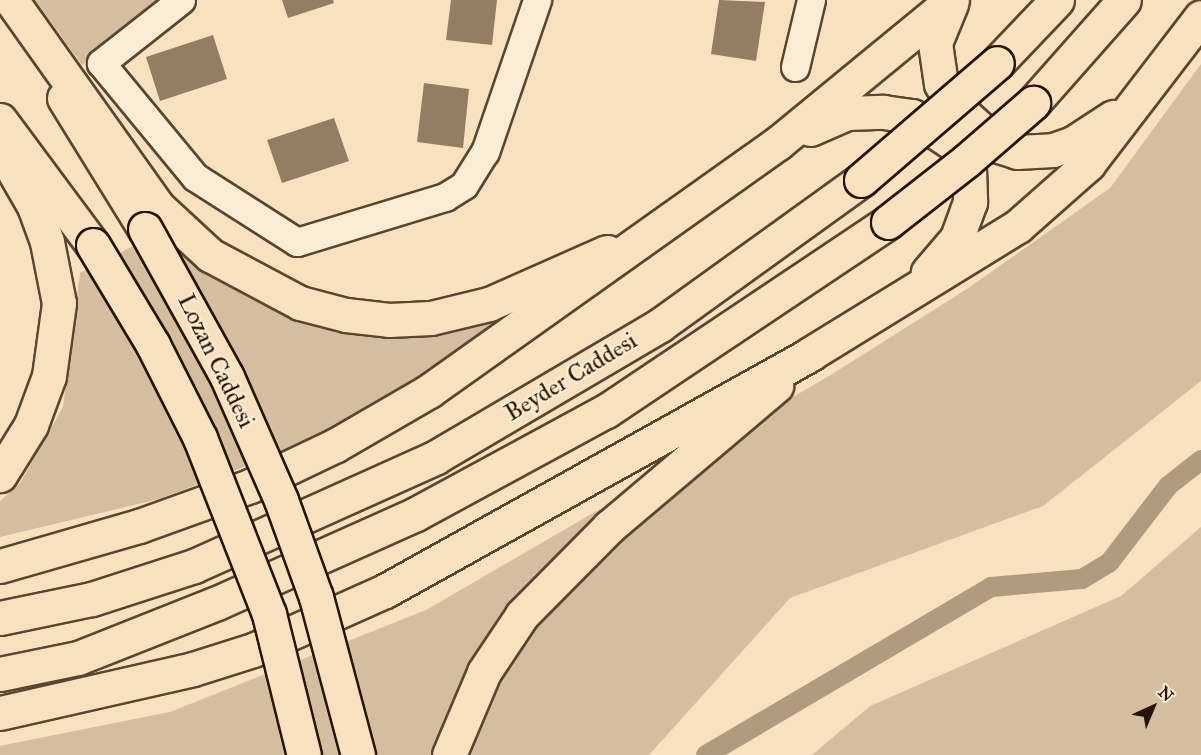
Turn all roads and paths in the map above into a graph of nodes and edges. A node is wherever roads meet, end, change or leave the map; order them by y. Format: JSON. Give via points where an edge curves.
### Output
{"nodes":[{"id":1,"x":3,"y":0,"type":"edge"},
{"id":2,"x":11,"y":0,"type":"edge"},
{"id":3,"x":181,"y":0,"type":"edge"},
{"id":4,"x":537,"y":0,"type":"edge"},
{"id":5,"x":811,"y":0,"type":"edge"},
{"id":6,"x":953,"y":0,"type":"edge"},
{"id":7,"x":1057,"y":0,"type":"edge"},
{"id":8,"x":1124,"y":0,"type":"edge"},
{"id":9,"x":1201,"y":17,"type":"edge"},
{"id":10,"x":795,"y":68,"type":"dead end"},
{"id":11,"x":1141,"y":97,"type":"junction"},
{"id":12,"x":0,"y":120,"type":"edge"},
{"id":13,"x":778,"y":143,"type":"junction"},
{"id":14,"x":0,"y":147,"type":"edge"},
{"id":15,"x":645,"y":237,"type":"junction"},
{"id":16,"x":907,"y":295,"type":"junction"},
{"id":17,"x":810,"y":354,"type":"junction"},
{"id":18,"x":0,"y":476,"type":"edge"},
{"id":19,"x":0,"y":566,"type":"edge"},
{"id":20,"x":0,"y":618,"type":"edge"},
{"id":21,"x":0,"y":674,"type":"edge"},
{"id":22,"x":0,"y":713,"type":"edge"},
{"id":23,"x":304,"y":755,"type":"edge"},
{"id":24,"x":358,"y":755,"type":"edge"},
{"id":25,"x":449,"y":755,"type":"edge"}],
"edges":[{"from":1,"to":24,"type":"main road","name":"Lozan Caddesi","bridge":true,"via":[[145,229],[227,377],[281,500],[316,597]]},
{"from":2,"to":15,"type":"main road","via":[[158,207],[210,255],[300,303],[346,315],[389,320],[431,318],[489,304]]},
{"from":3,"to":4,"type":"street","via":[[101,63],[195,177],[297,242],[445,197],[464,185],[485,152]]},
{"from":5,"to":10,"type":"street"},
{"from":6,"to":11,"type":"main road","via":[[935,43],[942,84],[956,106],[999,146],[1017,152],[1062,147],[1090,134]]},
{"from":6,"to":13,"type":"main road"},
{"from":7,"to":20,"type":"main road","name":"Beyder Caddesi","bridge":true,"via":[[997,63],[861,180],[629,343],[436,457],[194,566],[92,599]]},
{"from":8,"to":21,"type":"main road","name":"Beyder Caddesi","bridge":true,"via":[[1033,103],[966,161],[888,222],[606,411],[416,514],[284,574],[78,658]]},
{"from":9,"to":11,"type":"main road"},
{"from":11,"to":16,"type":"main road","via":[[1088,164],[1018,226]]},
{"from":12,"to":23,"type":"main road","name":"Lozan Caddesi","bridge":true,"via":[[93,245],[153,345],[205,449],[269,614]]},
{"from":13,"to":15,"type":"main road"},
{"from":13,"to":16,"type":"main road","via":[[847,113],[883,112],[919,119],[954,144],[971,178],[966,222],[944,255]]},
{"from":14,"to":18,"type":"main road","via":[[34,206],[56,273],[58,303],[49,375],[31,425]]},
{"from":15,"to":19,"type":"main road","via":[[482,357],[336,445],[250,486],[129,530]]},
{"from":16,"to":17,"type":"main road"},
{"from":17,"to":22,"type":"main road","via":[[385,591],[254,650],[193,669]]},
{"from":17,"to":25,"type":"main road","via":[[736,424],[563,570],[522,615],[484,672]]}]}
